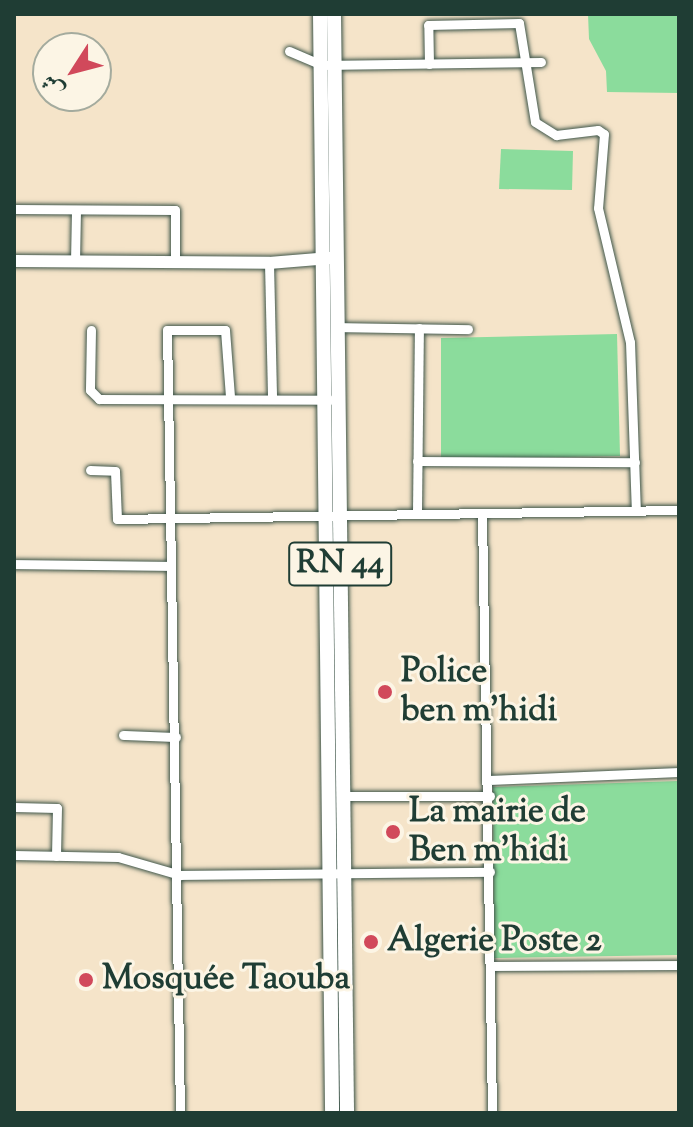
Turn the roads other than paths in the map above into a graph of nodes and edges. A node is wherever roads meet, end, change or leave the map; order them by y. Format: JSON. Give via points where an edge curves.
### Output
{"nodes":[{"id":1,"x":320,"y":14,"type":"edge"},
{"id":2,"x":334,"y":14,"type":"edge"},
{"id":3,"x":289,"y":51,"type":"dead end"},
{"id":4,"x":541,"y":62,"type":"dead end"},
{"id":5,"x":429,"y":64,"type":"junction"},
{"id":6,"x":523,"y":64,"type":"junction"},
{"id":7,"x":328,"y":65,"type":"junction"},
{"id":8,"x":14,"y":209,"type":"edge"},
{"id":9,"x":76,"y":210,"type":"junction"},
{"id":10,"x":330,"y":258,"type":"junction"},
{"id":11,"x":14,"y":261,"type":"edge"},
{"id":12,"x":75,"y":262,"type":"junction"},
{"id":13,"x":175,"y":263,"type":"junction"},
{"id":14,"x":269,"y":263,"type":"junction"},
{"id":15,"x":332,"y":327,"type":"junction"},
{"id":16,"x":419,"y":328,"type":"junction"},
{"id":17,"x":468,"y":329,"type":"dead end"},
{"id":18,"x":91,"y":330,"type":"dead end"},
{"id":19,"x":230,"y":397,"type":"junction"},
{"id":20,"x":272,"y":398,"type":"junction"},
{"id":21,"x":332,"y":399,"type":"junction"},
{"id":22,"x":166,"y":401,"type":"junction"},
{"id":23,"x":417,"y":461,"type":"junction"},
{"id":24,"x":635,"y":462,"type":"junction"},
{"id":25,"x":90,"y":470,"type":"dead end"},
{"id":26,"x":679,"y":510,"type":"edge"},
{"id":27,"x":636,"y":511,"type":"junction"},
{"id":28,"x":334,"y":512,"type":"junction"},
{"id":29,"x":417,"y":512,"type":"junction"},
{"id":30,"x":482,"y":515,"type":"junction"},
{"id":31,"x":170,"y":518,"type":"junction"},
{"id":32,"x":14,"y":564,"type":"edge"},
{"id":33,"x":171,"y":566,"type":"junction"},
{"id":34,"x":123,"y":735,"type":"dead end"},
{"id":35,"x":176,"y":737,"type":"junction"},
{"id":36,"x":679,"y":772,"type":"edge"},
{"id":37,"x":489,"y":780,"type":"junction"},
{"id":38,"x":343,"y":796,"type":"junction"},
{"id":39,"x":490,"y":796,"type":"junction"},
{"id":40,"x":14,"y":807,"type":"edge"},
{"id":41,"x":14,"y":855,"type":"edge"},
{"id":42,"x":56,"y":856,"type":"junction"},
{"id":43,"x":490,"y":872,"type":"junction"},
{"id":44,"x":180,"y":875,"type":"junction"},
{"id":45,"x":336,"y":875,"type":"junction"},
{"id":46,"x":679,"y":965,"type":"edge"},
{"id":47,"x":491,"y":966,"type":"junction"},
{"id":48,"x":180,"y":1113,"type":"edge"},
{"id":49,"x":332,"y":1113,"type":"edge"},
{"id":50,"x":347,"y":1113,"type":"edge"},
{"id":51,"x":492,"y":1113,"type":"edge"}],
"edges":[{"from":1,"to":7,"type":"main road","number":"RN 44"},
{"from":2,"to":7,"type":"main road","number":"RN 44"},
{"from":3,"to":7,"type":"street"},
{"from":4,"to":6,"type":"street"},
{"from":5,"to":6,"type":"street"},
{"from":5,"to":6,"type":"street","via":[[428,25],[519,23]]},
{"from":5,"to":7,"type":"street"},
{"from":6,"to":24,"type":"street","via":[[540,129],[556,135],[598,130],[604,134],[598,208],[630,342]]},
{"from":7,"to":10,"type":"main road","number":"RN 44"},
{"from":8,"to":9,"type":"street"},
{"from":9,"to":12,"type":"street"},
{"from":9,"to":13,"type":"street","via":[[175,210]]},
{"from":10,"to":14,"type":"street"},
{"from":10,"to":15,"type":"main road","number":"RN 44"},
{"from":11,"to":12,"type":"street"},
{"from":12,"to":13,"type":"street"},
{"from":13,"to":14,"type":"street"},
{"from":14,"to":20,"type":"street"},
{"from":15,"to":16,"type":"street"},
{"from":15,"to":21,"type":"main road","number":"RN 44"},
{"from":16,"to":17,"type":"street"},
{"from":16,"to":23,"type":"street"},
{"from":18,"to":22,"type":"street","via":[[92,396]]},
{"from":19,"to":20,"type":"street"},
{"from":19,"to":22,"type":"street"},
{"from":19,"to":22,"type":"street","via":[[225,330],[167,330]]},
{"from":20,"to":21,"type":"street"},
{"from":21,"to":28,"type":"main road","number":"RN 44"},
{"from":22,"to":31,"type":"street"},
{"from":23,"to":24,"type":"street"},
{"from":23,"to":29,"type":"street"},
{"from":24,"to":27,"type":"street"},
{"from":25,"to":31,"type":"street","via":[[115,471],[117,519]]},
{"from":26,"to":27,"type":"street"},
{"from":27,"to":30,"type":"street"},
{"from":28,"to":29,"type":"street"},
{"from":28,"to":31,"type":"street"},
{"from":28,"to":38,"type":"main road","number":"RN 44"},
{"from":28,"to":45,"type":"main road","number":"RN 44"},
{"from":29,"to":30,"type":"street"},
{"from":30,"to":37,"type":"street"},
{"from":31,"to":33,"type":"street"},
{"from":32,"to":33,"type":"street"},
{"from":33,"to":35,"type":"street"},
{"from":34,"to":35,"type":"street"},
{"from":35,"to":44,"type":"street"},
{"from":36,"to":37,"type":"street"},
{"from":37,"to":39,"type":"street"},
{"from":38,"to":39,"type":"street"},
{"from":38,"to":45,"type":"main road","number":"RN 44"},
{"from":39,"to":43,"type":"street"},
{"from":40,"to":42,"type":"street","via":[[57,808]]},
{"from":41,"to":42,"type":"street"},
{"from":42,"to":44,"type":"street","via":[[118,857]]},
{"from":43,"to":45,"type":"street"},
{"from":43,"to":47,"type":"street"},
{"from":44,"to":45,"type":"street"},
{"from":44,"to":48,"type":"street"},
{"from":45,"to":49,"type":"main road","number":"RN 44"},
{"from":45,"to":50,"type":"main road","number":"RN 44"},
{"from":46,"to":47,"type":"street"},
{"from":47,"to":51,"type":"street"}]}
